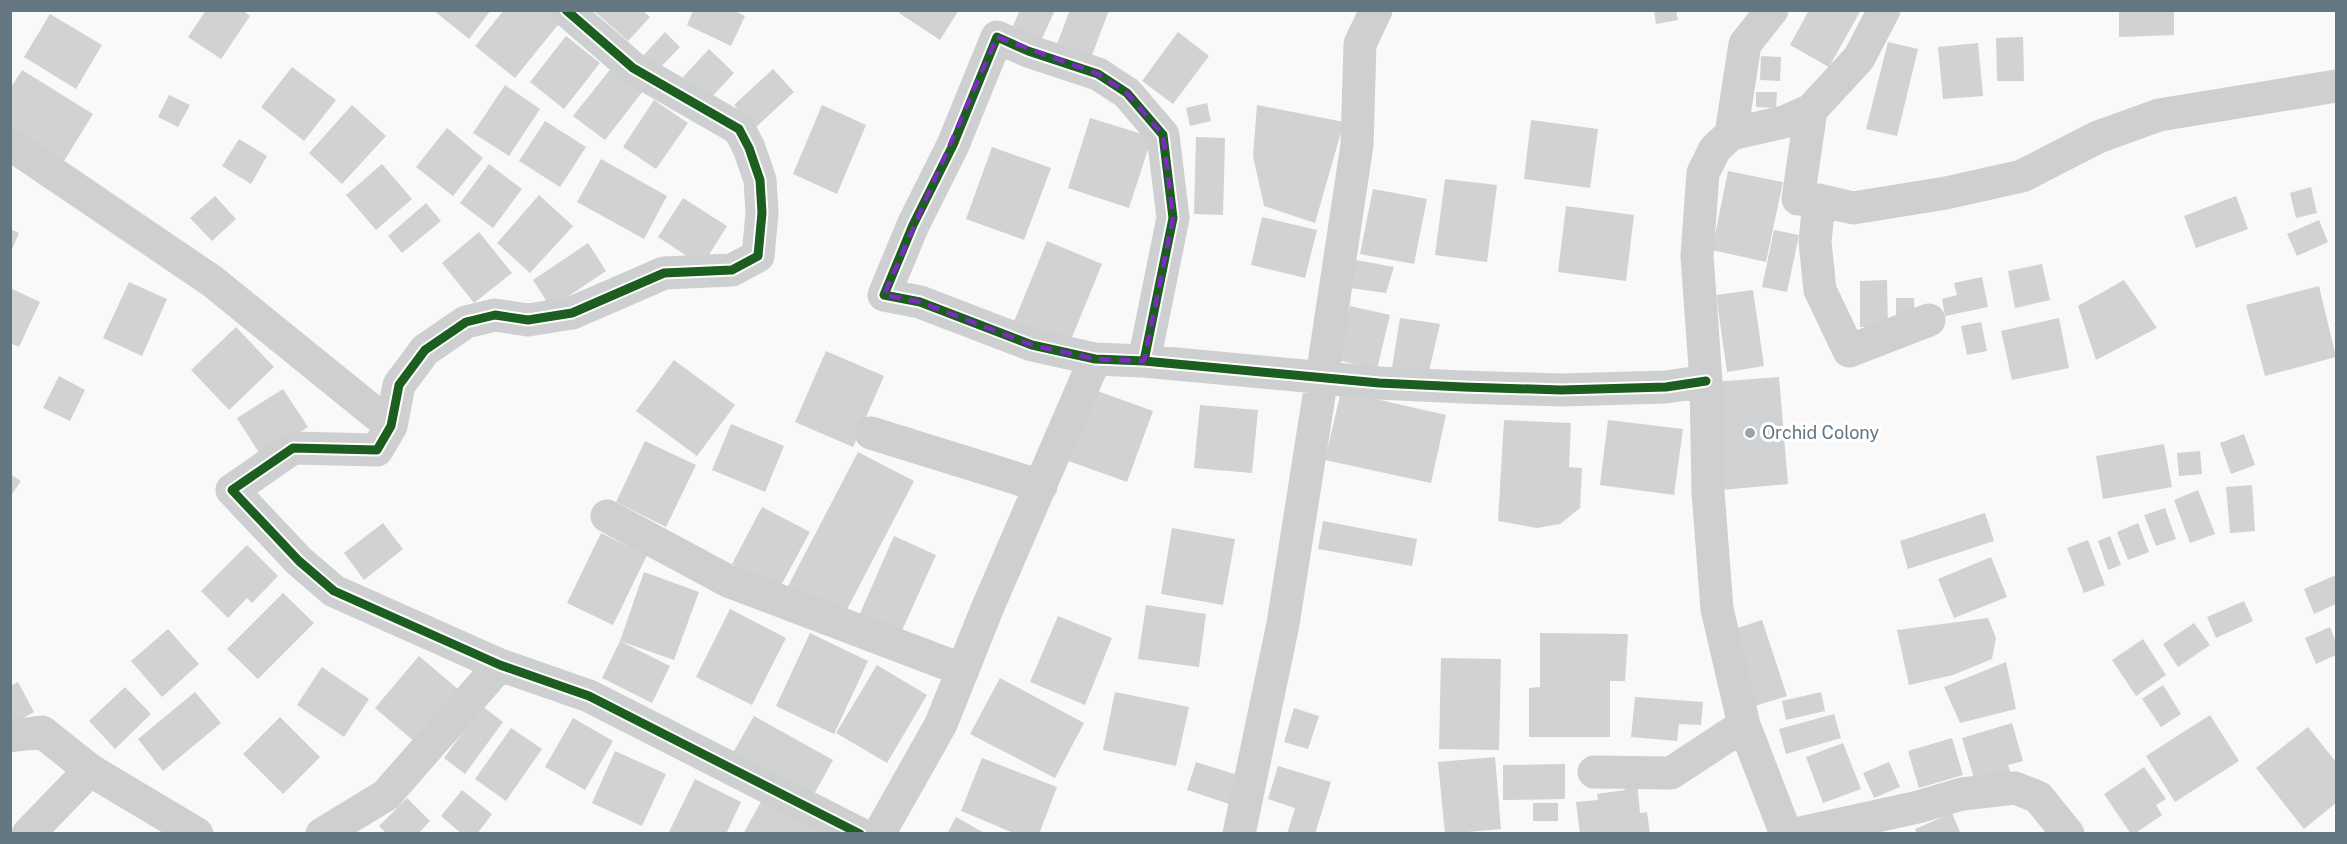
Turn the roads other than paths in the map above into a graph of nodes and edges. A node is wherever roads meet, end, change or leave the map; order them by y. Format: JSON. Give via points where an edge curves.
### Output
{"nodes":[{"id":1,"x":566,"y":10,"type":"edge"},
{"id":2,"x":1376,"y":10,"type":"edge"},
{"id":3,"x":1772,"y":10,"type":"edge"},
{"id":4,"x":1884,"y":10,"type":"edge"},
{"id":5,"x":2337,"y":86,"type":"edge"},
{"id":6,"x":1811,"y":110,"type":"junction"},
{"id":7,"x":1731,"y":134,"type":"junction"},
{"id":8,"x":10,"y":144,"type":"edge"},
{"id":9,"x":1819,"y":200,"type":"junction"},
{"id":10,"x":1929,"y":320,"type":"dead end"},
{"id":11,"x":1095,"y":359,"type":"junction"},
{"id":12,"x":1144,"y":361,"type":"junction"},
{"id":13,"x":1322,"y":377,"type":"junction"},
{"id":14,"x":1706,"y":381,"type":"junction"},
{"id":15,"x":391,"y":426,"type":"junction"},
{"id":16,"x":871,"y":433,"type":"dead end"},
{"id":17,"x":1041,"y":486,"type":"junction"},
{"id":18,"x":607,"y":516,"type":"dead end"},
{"id":19,"x":500,"y":665,"type":"junction"},
{"id":20,"x":963,"y":670,"type":"junction"},
{"id":21,"x":1744,"y":725,"type":"junction"},
{"id":22,"x":10,"y":736,"type":"edge"},
{"id":23,"x":90,"y":770,"type":"junction"},
{"id":24,"x":1594,"y":772,"type":"dead end"},
{"id":25,"x":1893,"y":823,"type":"edge"},
{"id":26,"x":28,"y":834,"type":"edge"},
{"id":27,"x":197,"y":834,"type":"edge"},
{"id":28,"x":322,"y":834,"type":"edge"},
{"id":29,"x":860,"y":834,"type":"edge"},
{"id":30,"x":879,"y":834,"type":"edge"},
{"id":31,"x":1239,"y":834,"type":"edge"},
{"id":32,"x":1786,"y":834,"type":"edge"},
{"id":33,"x":1795,"y":834,"type":"edge"},
{"id":34,"x":2068,"y":834,"type":"edge"}],
"edges":[{"from":1,"to":15,"type":"street","via":[[633,68],[739,129],[760,180],[758,256],[732,270],[664,273],[572,313],[528,320],[495,315],[466,322],[425,350],[406,376],[399,386]]},
{"from":2,"to":13,"type":"street","via":[[1360,44],[1357,146]]},
{"from":3,"to":7,"type":"street","via":[[1745,44]]},
{"from":4,"to":6,"type":"street","via":[[1859,58]]},
{"from":5,"to":9,"type":"street","via":[[2159,115],[2098,137],[2022,176],[1947,193],[1852,208]]},
{"from":6,"to":7,"type":"street","via":[[1784,122]]},
{"from":6,"to":9,"type":"street","via":[[1798,199]]},
{"from":7,"to":14,"type":"street","via":[[1715,149],[1703,173],[1697,256]]},
{"from":8,"to":15,"type":"street","via":[[212,281]]},
{"from":9,"to":10,"type":"street","via":[[1815,242],[1820,291],[1849,351]]},
{"from":11,"to":12,"type":"street"},
{"from":11,"to":12,"type":"street","via":[[1032,345],[920,302],[884,295],[953,145],[997,37],[1098,74],[1127,93],[1163,135],[1173,218]]},
{"from":11,"to":17,"type":"street"},
{"from":12,"to":13,"type":"street"},
{"from":13,"to":14,"type":"street","via":[[1561,390],[1666,387]]},
{"from":13,"to":31,"type":"street","via":[[1283,624]]},
{"from":14,"to":21,"type":"street","via":[[1708,492],[1717,609]]},
{"from":15,"to":19,"type":"street","via":[[377,450],[293,448],[232,489],[299,561],[334,591]]},
{"from":16,"to":17,"type":"street"},
{"from":17,"to":20,"type":"street"},
{"from":18,"to":20,"type":"street","via":[[728,581]]},
{"from":19,"to":28,"type":"street","via":[[386,795]]},
{"from":19,"to":29,"type":"street","via":[[589,696]]},
{"from":20,"to":30,"type":"street","via":[[941,724]]},
{"from":21,"to":24,"type":"street","via":[[1671,773]]},
{"from":21,"to":32,"type":"street"},
{"from":22,"to":23,"type":"street","via":[[42,732]]},
{"from":23,"to":26,"type":"street"},
{"from":23,"to":27,"type":"street"},
{"from":25,"to":33,"type":"street"},
{"from":25,"to":34,"type":"street","via":[[1918,807],[1962,794],[2015,788],[2038,797]]}]}
